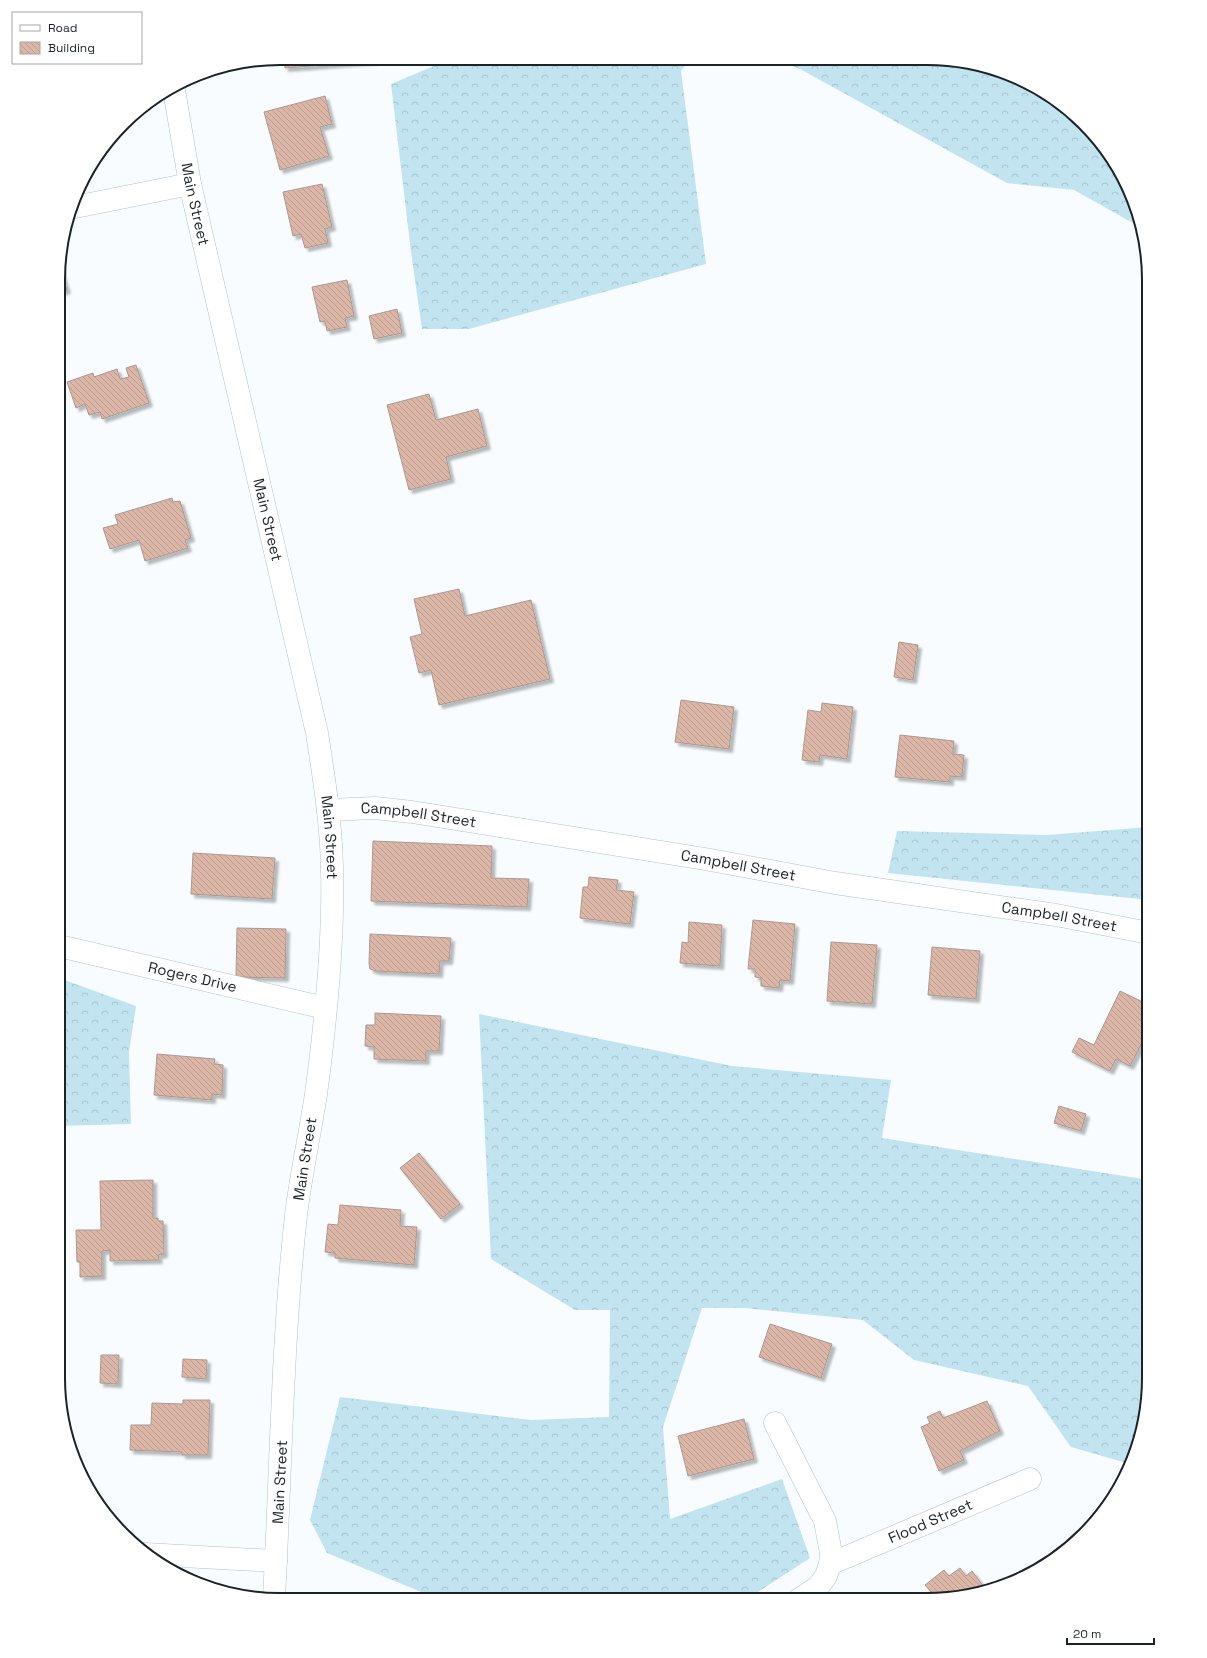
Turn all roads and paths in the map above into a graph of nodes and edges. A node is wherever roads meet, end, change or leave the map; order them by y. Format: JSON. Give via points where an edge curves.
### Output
{"nodes":[{"id":1,"x":175,"y":93,"type":"edge"},
{"id":2,"x":190,"y":184,"type":"junction"},
{"id":3,"x":78,"y":206,"type":"edge"},
{"id":4,"x":328,"y":810,"type":"junction"},
{"id":5,"x":1142,"y":932,"type":"edge"},
{"id":6,"x":65,"y":947,"type":"edge"},
{"id":7,"x":326,"y":1008,"type":"junction"},
{"id":8,"x":775,"y":1423,"type":"dead end"},
{"id":9,"x":1030,"y":1478,"type":"dead end"},
{"id":10,"x":158,"y":1555,"type":"edge"},
{"id":11,"x":276,"y":1561,"type":"junction"},
{"id":12,"x":830,"y":1564,"type":"junction"},
{"id":13,"x":274,"y":1593,"type":"edge"},
{"id":14,"x":809,"y":1593,"type":"edge"}],
"edges":[{"from":1,"to":2,"type":"street","name":"Main Street"},
{"from":2,"to":3,"type":"street"},
{"from":2,"to":4,"type":"street","name":"Main Street","via":[[317,733]]},
{"from":4,"to":5,"type":"street","name":"Campbell Street","via":[[375,808],[412,812]]},
{"from":4,"to":7,"type":"street","name":"Main Street","via":[[332,868]]},
{"from":6,"to":7,"type":"street","name":"Rogers Drive"},
{"from":7,"to":11,"type":"street","name":"Main Street","via":[[316,1094],[296,1221],[287,1329]]},
{"from":8,"to":12,"type":"street","via":[[825,1520],[831,1553]]},
{"from":9,"to":12,"type":"street","name":"Flood Street"},
{"from":10,"to":11,"type":"street"},
{"from":11,"to":13,"type":"street","name":"Main Street"},
{"from":12,"to":14,"type":"street","via":[[826,1576],[818,1587]]}]}
